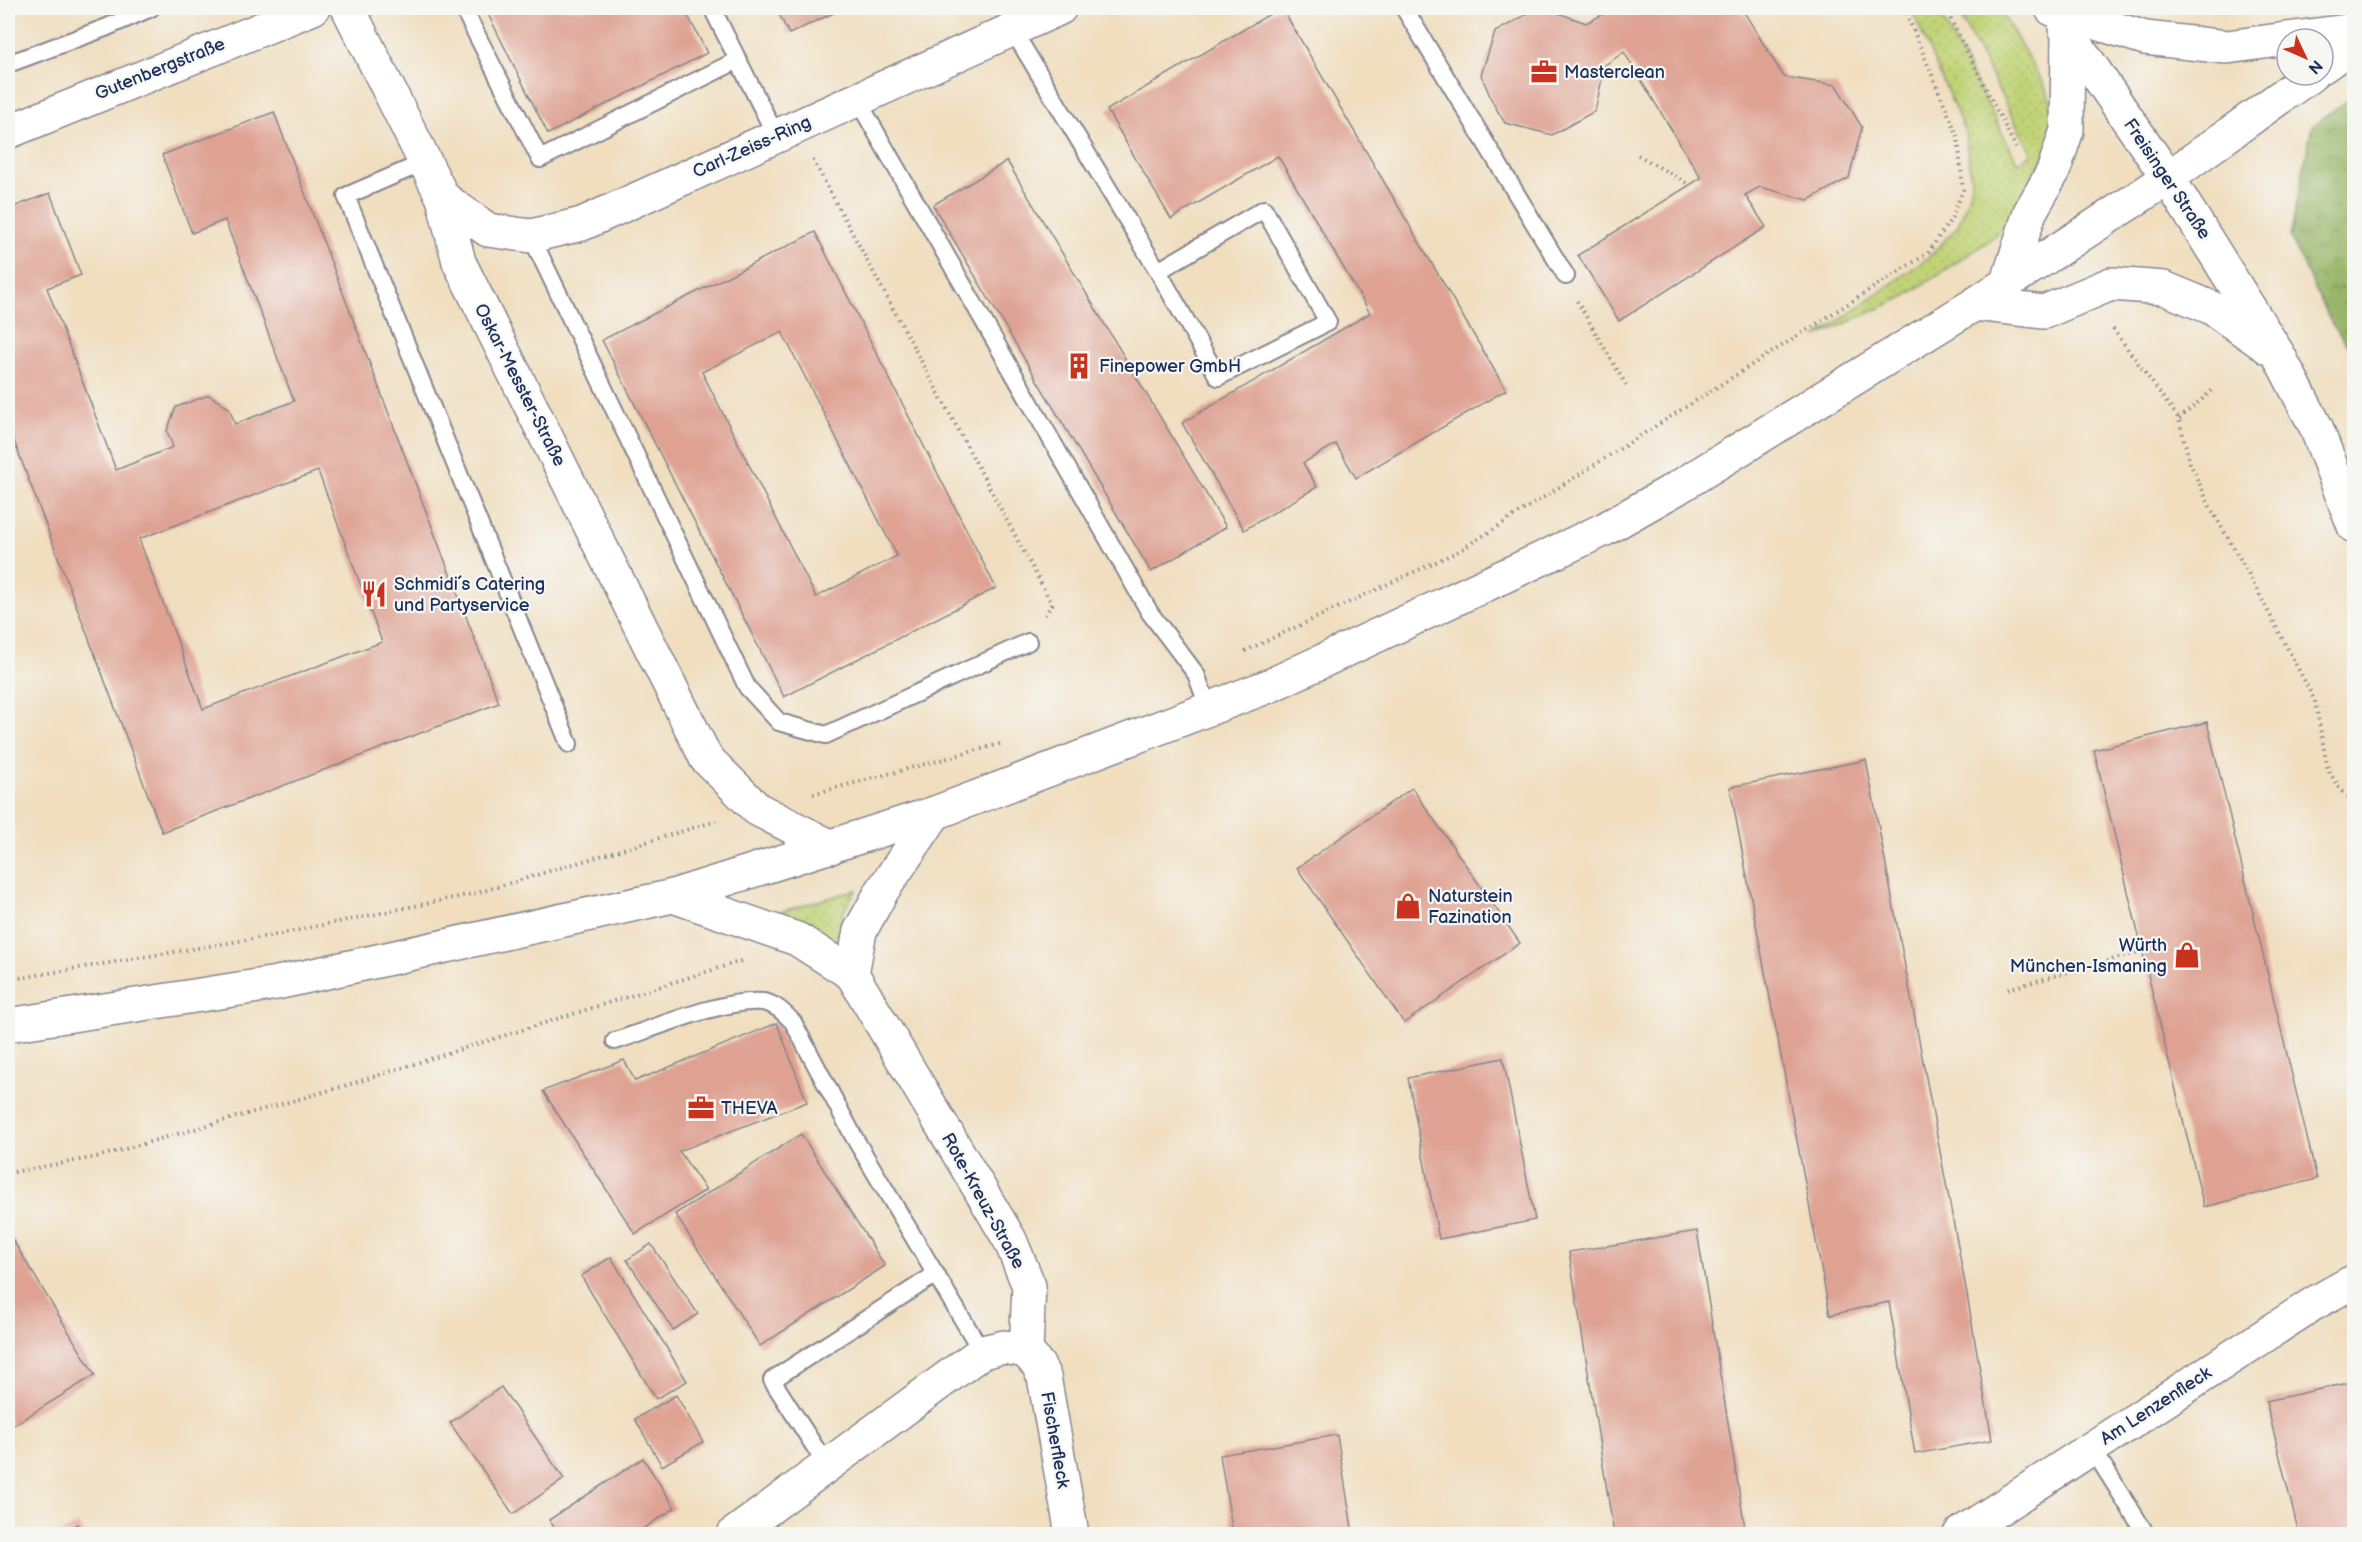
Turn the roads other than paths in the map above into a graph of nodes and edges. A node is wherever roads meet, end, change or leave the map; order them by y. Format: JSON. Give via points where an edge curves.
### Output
{"nodes":[{"id":1,"x":151,"y":8,"type":"edge"},
{"id":2,"x":313,"y":8,"type":"edge"},
{"id":3,"x":348,"y":8,"type":"edge"},
{"id":4,"x":463,"y":8,"type":"edge"},
{"id":5,"x":712,"y":8,"type":"edge"},
{"id":6,"x":1060,"y":8,"type":"edge"},
{"id":7,"x":1404,"y":8,"type":"edge"},
{"id":8,"x":2057,"y":16,"type":"edge"},
{"id":9,"x":1012,"y":29,"type":"junction"},
{"id":10,"x":2355,"y":30,"type":"edge"},
{"id":11,"x":2355,"y":44,"type":"edge"},
{"id":12,"x":2335,"y":58,"type":"edge"},
{"id":13,"x":738,"y":60,"type":"junction"},
{"id":14,"x":8,"y":64,"type":"edge"},
{"id":15,"x":2294,"y":87,"type":"edge"},
{"id":16,"x":857,"y":99,"type":"junction"},
{"id":17,"x":8,"y":132,"type":"edge"},
{"id":18,"x":786,"y":132,"type":"junction"},
{"id":19,"x":425,"y":162,"type":"junction"},
{"id":20,"x":2168,"y":178,"type":"junction"},
{"id":21,"x":443,"y":198,"type":"junction"},
{"id":22,"x":531,"y":236,"type":"junction"},
{"id":23,"x":1158,"y":272,"type":"junction"},
{"id":24,"x":1566,"y":276,"type":"road end"},
{"id":25,"x":2008,"y":281,"type":"junction"},
{"id":26,"x":1975,"y":304,"type":"junction"},
{"id":27,"x":2278,"y":354,"type":"junction"},
{"id":28,"x":2355,"y":526,"type":"edge"},
{"id":29,"x":1028,"y":642,"type":"road end"},
{"id":30,"x":1209,"y":709,"type":"junction"},
{"id":31,"x":568,"y":744,"type":"dead end"},
{"id":32,"x":935,"y":813,"type":"junction"},
{"id":33,"x":831,"y":847,"type":"junction"},
{"id":34,"x":673,"y":896,"type":"junction"},
{"id":35,"x":852,"y":974,"type":"junction"},
{"id":36,"x":8,"y":1025,"type":"edge"},
{"id":37,"x":615,"y":1041,"type":"dead end"},
{"id":38,"x":936,"y":1274,"type":"junction"},
{"id":39,"x":2355,"y":1281,"type":"edge"},
{"id":40,"x":1026,"y":1351,"type":"junction"},
{"id":41,"x":982,"y":1352,"type":"junction"},
{"id":42,"x":2092,"y":1448,"type":"junction"},
{"id":43,"x":827,"y":1466,"type":"junction"},
{"id":44,"x":734,"y":1534,"type":"edge"},
{"id":45,"x":1072,"y":1534,"type":"edge"},
{"id":46,"x":1960,"y":1534,"type":"edge"},
{"id":47,"x":2146,"y":1534,"type":"edge"}],
"edges":[{"from":1,"to":14,"type":"lane"},
{"from":2,"to":17,"type":"main road","name":"Gutenbergstraße"},
{"from":3,"to":19,"type":"main road","name":"Oskar-Messter-Straße"},
{"from":4,"to":13,"type":"lane","via":[[540,159]]},
{"from":5,"to":13,"type":"lane"},
{"from":6,"to":9,"type":"main road","name":"Carl-Zeiss-Ring"},
{"from":7,"to":24,"type":"lane"},
{"from":8,"to":10,"type":"main road","via":[[2145,38],[2227,47]]},
{"from":8,"to":20,"type":"main road","name":"Freisinger Straße"},
{"from":8,"to":25,"type":"main road","via":[[2067,130],[2053,172],[2030,212]]},
{"from":9,"to":16,"type":"main road","name":"Carl-Zeiss-Ring"},
{"from":9,"to":23,"type":"lane"},
{"from":11,"to":12,"type":"main road"},
{"from":13,"to":18,"type":"lane"},
{"from":15,"to":20,"type":"main road"},
{"from":16,"to":18,"type":"main road","name":"Carl-Zeiss-Ring"},
{"from":16,"to":30,"type":"lane","via":[[1150,613],[1196,674]]},
{"from":18,"to":22,"type":"main road","name":"Carl-Zeiss-Ring","via":[[582,224]]},
{"from":19,"to":21,"type":"main road","name":"Oskar-Messter-Straße"},
{"from":19,"to":31,"type":"lane","via":[[346,196]]},
{"from":20,"to":25,"type":"main road"},
{"from":20,"to":27,"type":"main road","name":"Freisinger Straße"},
{"from":21,"to":22,"type":"main road","name":"Carl-Zeiss-Ring","via":[[488,230]]},
{"from":21,"to":33,"type":"main road","name":"Oskar-Messter-Straße","via":[[459,261],[706,758],[758,809]]},
{"from":22,"to":29,"type":"lane","via":[[747,687],[779,722],[826,735]]},
{"from":23,"to":23,"type":"lane","via":[[1218,377],[1328,322],[1264,209]]},
{"from":25,"to":26,"type":"main road"},
{"from":26,"to":27,"type":"main road","name":"Freisinger Straße","via":[[2044,312],[2111,284],[2164,288],[2212,308]]},
{"from":26,"to":30,"type":"main road","via":[[1605,529],[1269,686]]},
{"from":27,"to":28,"type":"main road","name":"Freisinger Straße","via":[[2316,427]]},
{"from":30,"to":32,"type":"main road"},
{"from":32,"to":33,"type":"main road"},
{"from":32,"to":35,"type":"main road","via":[[860,931]]},
{"from":33,"to":34,"type":"main road"},
{"from":34,"to":35,"type":"main road","via":[[797,939]]},
{"from":34,"to":36,"type":"main road","via":[[277,983]]},
{"from":35,"to":40,"type":"main road","name":"Rote-Kreuz-Straße","via":[[1010,1240],[1029,1286]]},
{"from":37,"to":38,"type":"lane","via":[[726,1004],[763,1002],[779,1008],[793,1022],[855,1139]]},
{"from":38,"to":41,"type":"lane"},
{"from":38,"to":43,"type":"lane","via":[[772,1380]]},
{"from":39,"to":42,"type":"main road","name":"Am Lenzenfleck","via":[[2313,1304]]},
{"from":40,"to":41,"type":"main road","via":[[1004,1347]]},
{"from":40,"to":45,"type":"main road","name":"Fischerfleck","via":[[1044,1377]]},
{"from":41,"to":43,"type":"main road"},
{"from":42,"to":46,"type":"main road","name":"Am Lenzenfleck"},
{"from":42,"to":47,"type":"lane"},
{"from":43,"to":44,"type":"main road"}]}
